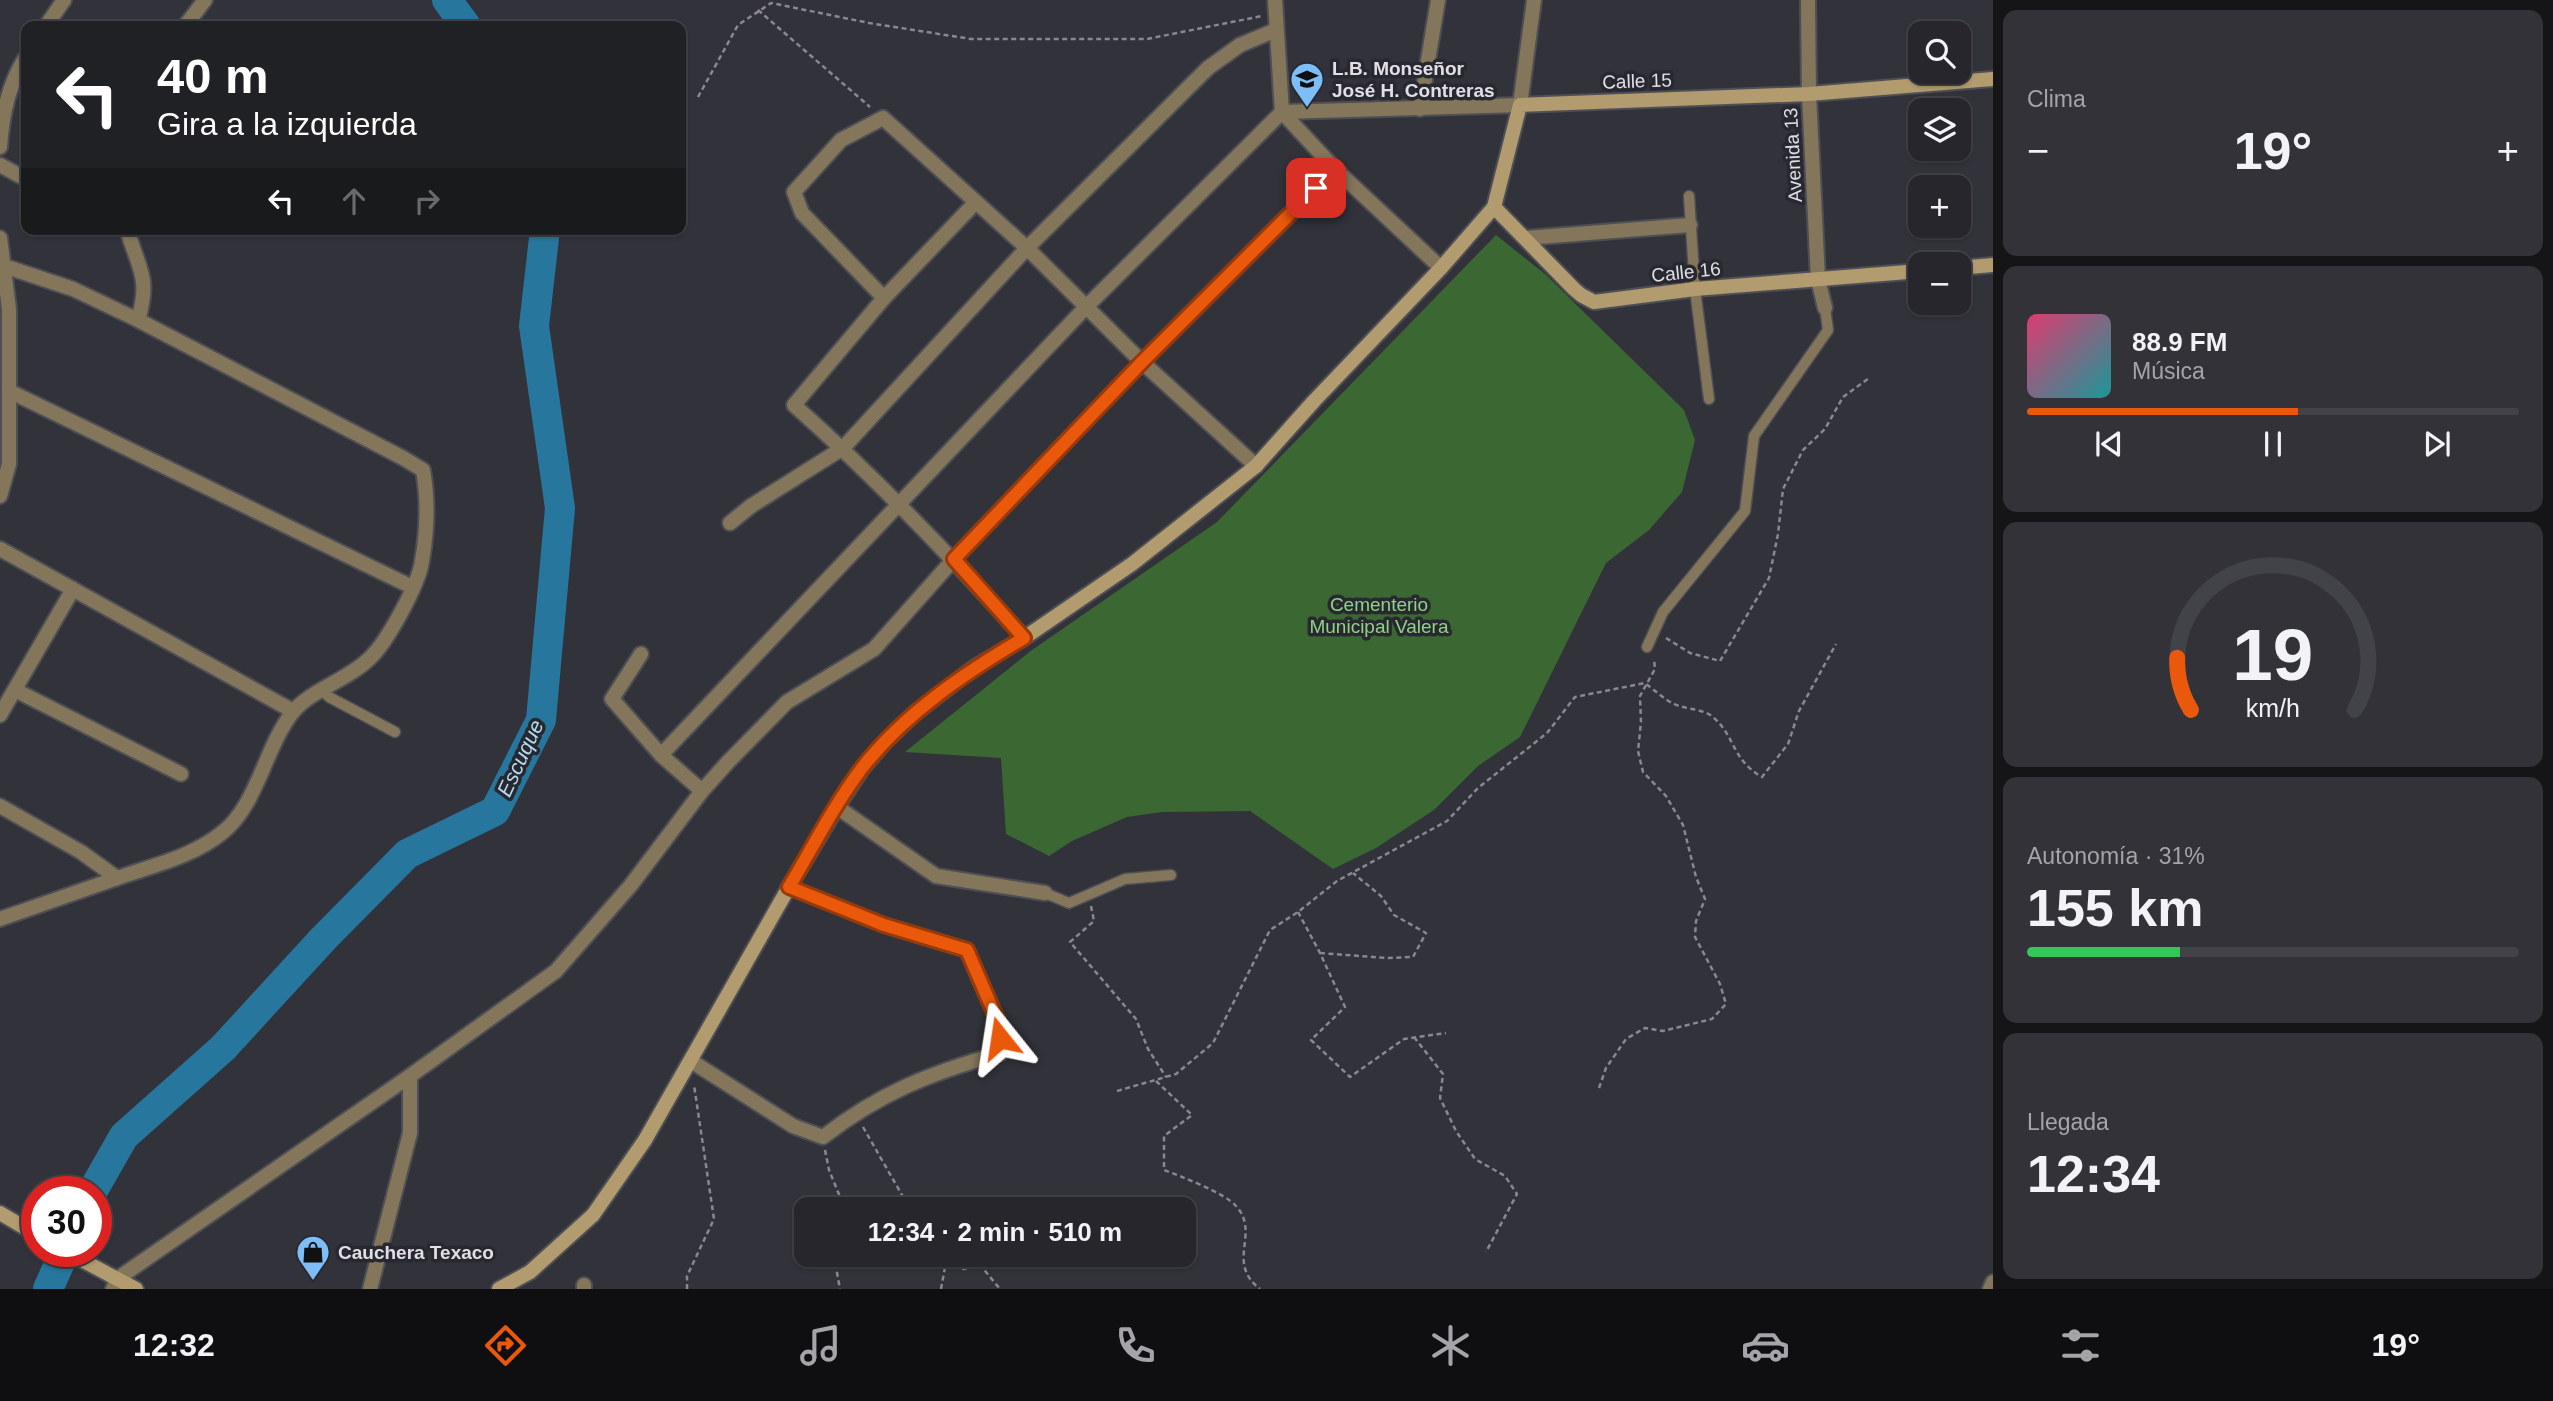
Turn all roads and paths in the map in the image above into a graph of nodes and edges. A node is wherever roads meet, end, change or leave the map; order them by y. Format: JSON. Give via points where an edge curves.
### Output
{"nodes":[{"id":1,"x":64,"y":0,"type":"edge"},
{"id":2,"x":205,"y":0,"type":"edge"},
{"id":3,"x":1438,"y":0,"type":"edge"},
{"id":4,"x":1534,"y":0,"type":"edge"},
{"id":5,"x":1808,"y":0,"type":"edge"},
{"id":6,"x":1275,"y":6,"type":"edge"},
{"id":7,"x":758,"y":10,"type":"junction"},
{"id":8,"x":49,"y":21,"type":"edge"},
{"id":9,"x":189,"y":21,"type":"edge"},
{"id":10,"x":1276,"y":30,"type":"junction"},
{"id":11,"x":21,"y":64,"type":"edge"},
{"id":12,"x":1993,"y":79,"type":"edge"},
{"id":13,"x":1809,"y":94,"type":"junction"},
{"id":14,"x":698,"y":97,"type":"dead end"},
{"id":15,"x":1520,"y":105,"type":"junction"},
{"id":16,"x":1420,"y":109,"type":"junction"},
{"id":17,"x":1282,"y":112,"type":"junction"},
{"id":18,"x":883,"y":118,"type":"junction"},
{"id":19,"x":0,"y":147,"type":"edge"},
{"id":20,"x":0,"y":165,"type":"edge"},
{"id":21,"x":1335,"y":169,"type":"junction"},
{"id":22,"x":21,"y":176,"type":"edge"},
{"id":23,"x":1689,"y":197,"type":"dead end"},
{"id":24,"x":975,"y":203,"type":"junction"},
{"id":25,"x":1494,"y":207,"type":"junction"},
{"id":26,"x":1690,"y":225,"type":"junction"},
{"id":27,"x":128,"y":235,"type":"edge"},
{"id":28,"x":0,"y":238,"type":"edge"},
{"id":29,"x":1525,"y":238,"type":"junction"},
{"id":30,"x":1027,"y":248,"type":"junction"},
{"id":31,"x":1993,"y":265,"type":"edge"},
{"id":32,"x":4,"y":266,"type":"junction"},
{"id":33,"x":1971,"y":267,"type":"edge"},
{"id":34,"x":1441,"y":268,"type":"junction"},
{"id":35,"x":1908,"y":272,"type":"edge"},
{"id":36,"x":1818,"y":279,"type":"junction"},
{"id":37,"x":1696,"y":289,"type":"junction"},
{"id":38,"x":884,"y":299,"type":"junction"},
{"id":39,"x":1086,"y":307,"type":"junction"},
{"id":40,"x":1825,"y":308,"type":"joint"},
{"id":41,"x":138,"y":320,"type":"junction"},
{"id":42,"x":1142,"y":362,"type":"junction"},
{"id":43,"x":1869,"y":378,"type":"dead end"},
{"id":44,"x":9,"y":391,"type":"junction"},
{"id":45,"x":1709,"y":399,"type":"dead end"},
{"id":46,"x":843,"y":449,"type":"junction"},
{"id":47,"x":1256,"y":466,"type":"junction"},
{"id":48,"x":0,"y":496,"type":"edge"},
{"id":49,"x":900,"y":504,"type":"junction"},
{"id":50,"x":730,"y":523,"type":"dead end"},
{"id":51,"x":0,"y":549,"type":"edge"},
{"id":52,"x":954,"y":559,"type":"junction"},
{"id":53,"x":412,"y":587,"type":"junction"},
{"id":54,"x":73,"y":589,"type":"junction"},
{"id":55,"x":1654,"y":631,"type":"junction"},
{"id":56,"x":1024,"y":638,"type":"junction"},
{"id":57,"x":1836,"y":644,"type":"dead end"},
{"id":58,"x":1647,"y":647,"type":"joint"},
{"id":59,"x":641,"y":654,"type":"dead end"},
{"id":60,"x":1646,"y":683,"type":"junction"},
{"id":61,"x":15,"y":690,"type":"junction"},
{"id":62,"x":323,"y":691,"type":"junction"},
{"id":63,"x":293,"y":711,"type":"junction"},
{"id":64,"x":0,"y":715,"type":"edge"},
{"id":65,"x":395,"y":732,"type":"dead end"},
{"id":66,"x":661,"y":755,"type":"junction"},
{"id":67,"x":181,"y":774,"type":"dead end"},
{"id":68,"x":702,"y":791,"type":"junction"},
{"id":69,"x":0,"y":806,"type":"edge"},
{"id":70,"x":837,"y":807,"type":"junction"},
{"id":71,"x":1353,"y":873,"type":"junction"},
{"id":72,"x":1171,"y":875,"type":"dead end"},
{"id":73,"x":117,"y":878,"type":"junction"},
{"id":74,"x":789,"y":887,"type":"junction"},
{"id":75,"x":1045,"y":893,"type":"joint"},
{"id":76,"x":1084,"y":895,"type":"junction"},
{"id":77,"x":1298,"y":912,"type":"junction"},
{"id":78,"x":0,"y":919,"type":"edge"},
{"id":79,"x":1320,"y":953,"type":"junction"},
{"id":80,"x":1446,"y":1033,"type":"dead end"},
{"id":81,"x":1414,"y":1037,"type":"junction"},
{"id":82,"x":691,"y":1061,"type":"junction"},
{"id":83,"x":410,"y":1076,"type":"junction"},
{"id":84,"x":1166,"y":1077,"type":"junction"},
{"id":85,"x":1156,"y":1080,"type":"junction"},
{"id":86,"x":1599,"y":1088,"type":"dead end"},
{"id":87,"x":1118,"y":1091,"type":"dead end"},
{"id":88,"x":854,"y":1113,"type":"junction"},
{"id":89,"x":823,"y":1137,"type":"junction"},
{"id":90,"x":840,"y":1197,"type":"edge"},
{"id":91,"x":903,"y":1197,"type":"edge"},
{"id":92,"x":0,"y":1213,"type":"edge"},
{"id":93,"x":21,"y":1225,"type":"edge"},
{"id":94,"x":1486,"y":1252,"type":"dead end"},
{"id":95,"x":90,"y":1267,"type":"edge"},
{"id":96,"x":838,"y":1267,"type":"edge"},
{"id":97,"x":945,"y":1267,"type":"edge"},
{"id":98,"x":982,"y":1267,"type":"edge"},
{"id":99,"x":1993,"y":1282,"type":"edge"},
{"id":100,"x":115,"y":1284,"type":"edge"},
{"id":101,"x":136,"y":1289,"type":"edge"},
{"id":102,"x":370,"y":1289,"type":"edge"},
{"id":103,"x":499,"y":1289,"type":"edge"},
{"id":104,"x":687,"y":1289,"type":"edge"},
{"id":105,"x":841,"y":1289,"type":"edge"},
{"id":106,"x":941,"y":1289,"type":"edge"},
{"id":107,"x":1000,"y":1289,"type":"edge"},
{"id":108,"x":1260,"y":1289,"type":"edge"},
{"id":109,"x":1990,"y":1289,"type":"edge"}],
"edges":[{"from":1,"to":8,"type":"street"},
{"from":2,"to":9,"type":"street"},
{"from":3,"to":16,"type":"street"},
{"from":4,"to":15,"type":"street"},
{"from":5,"to":13,"type":"street","name":"Avenida 13"},
{"from":6,"to":7,"type":"path","via":[[1147,39],[971,39],[771,3]]},
{"from":6,"to":10,"type":"street"},
{"from":7,"to":14,"type":"path","via":[[738,25]]},
{"from":7,"to":18,"type":"path"},
{"from":10,"to":17,"type":"street"},
{"from":10,"to":30,"type":"street","via":[[1241,45],[1208,68]]},
{"from":11,"to":19,"type":"street","via":[[2,113]]},
{"from":12,"to":13,"type":"main road","name":"Calle 15"},
{"from":13,"to":15,"type":"main road","name":"Calle 15"},
{"from":13,"to":36,"type":"street","name":"Avenida 13"},
{"from":15,"to":16,"type":"street","name":"Calle 15"},
{"from":15,"to":25,"type":"main road"},
{"from":16,"to":17,"type":"street","name":"Calle 15"},
{"from":17,"to":21,"type":"street"},
{"from":17,"to":39,"type":"street"},
{"from":18,"to":24,"type":"street"},
{"from":18,"to":38,"type":"street","via":[[841,140],[794,192],[802,213]]},
{"from":20,"to":22,"type":"street"},
{"from":21,"to":34,"type":"street"},
{"from":21,"to":42,"type":"street"},
{"from":23,"to":26,"type":"lane"},
{"from":24,"to":30,"type":"street"},
{"from":24,"to":38,"type":"street"},
{"from":25,"to":29,"type":"main road","name":"Calle 16"},
{"from":25,"to":34,"type":"main road"},
{"from":26,"to":29,"type":"street"},
{"from":26,"to":37,"type":"lane"},
{"from":27,"to":41,"type":"street","via":[[143,273],[144,300]]},
{"from":28,"to":32,"type":"street"},
{"from":29,"to":37,"type":"main road","name":"Calle 16","via":[[1581,295],[1594,302]]},
{"from":30,"to":39,"type":"street"},
{"from":30,"to":46,"type":"street"},
{"from":31,"to":33,"type":"main road"},
{"from":32,"to":41,"type":"street","via":[[72,289]]},
{"from":32,"to":44,"type":"street"},
{"from":34,"to":47,"type":"main road"},
{"from":35,"to":36,"type":"main road","name":"Calle 16"},
{"from":36,"to":37,"type":"main road","name":"Calle 16"},
{"from":36,"to":40,"type":"street","name":"Avenida 13"},
{"from":37,"to":45,"type":"lane"},
{"from":38,"to":46,"type":"street","via":[[794,405]]},
{"from":39,"to":42,"type":"street"},
{"from":39,"to":49,"type":"street"},
{"from":40,"to":55,"type":"lane","via":[[1828,330],[1754,436],[1745,511],[1662,612]]},
{"from":41,"to":53,"type":"street","via":[[423,471],[422,563]]},
{"from":42,"to":47,"type":"street"},
{"from":42,"to":52,"type":"street"},
{"from":43,"to":55,"type":"path","via":[[1843,397],[1825,429],[1802,450],[1783,489],[1769,578],[1720,661],[1690,653]]},
{"from":44,"to":48,"type":"street","via":[[9,464]]},
{"from":44,"to":53,"type":"street"},
{"from":46,"to":49,"type":"street"},
{"from":46,"to":50,"type":"street"},
{"from":47,"to":56,"type":"main road","via":[[1132,564]]},
{"from":49,"to":52,"type":"street"},
{"from":49,"to":66,"type":"street"},
{"from":51,"to":54,"type":"street"},
{"from":52,"to":56,"type":"street"},
{"from":52,"to":68,"type":"street","via":[[874,649],[787,702]]},
{"from":53,"to":62,"type":"street","via":[[398,621],[370,658]]},
{"from":54,"to":61,"type":"street"},
{"from":54,"to":63,"type":"street"},
{"from":55,"to":58,"type":"lane"},
{"from":56,"to":70,"type":"main road","via":[[975,667],[915,713],[862,769]]},
{"from":57,"to":60,"type":"path","via":[[1799,711],[1788,744],[1762,777],[1735,752],[1712,715],[1673,704]]},
{"from":58,"to":60,"type":"path","via":[[1655,669]]},
{"from":59,"to":66,"type":"street","via":[[612,699]]},
{"from":60,"to":71,"type":"path","via":[[1575,698],[1547,733],[1478,788],[1447,821]]},
{"from":60,"to":86,"type":"path","via":[[1640,695],[1637,751],[1643,772],[1666,796],[1683,825],[1705,899],[1695,937],[1726,1004],[1713,1019],[1663,1031],[1645,1028],[1626,1039],[1606,1068]]},
{"from":61,"to":64,"type":"street"},
{"from":61,"to":67,"type":"street"},
{"from":62,"to":63,"type":"street"},
{"from":62,"to":65,"type":"lane"},
{"from":63,"to":73,"type":"street","via":[[244,806],[224,832],[188,853]]},
{"from":66,"to":68,"type":"street"},
{"from":68,"to":83,"type":"street","via":[[631,885],[556,971]]},
{"from":69,"to":73,"type":"street"},
{"from":70,"to":74,"type":"main road"},
{"from":70,"to":75,"type":"street","via":[[936,876]]},
{"from":71,"to":77,"type":"path"},
{"from":71,"to":79,"type":"path","via":[[1381,896],[1394,915],[1426,933],[1413,957]]},
{"from":72,"to":76,"type":"lane","via":[[1125,879]]},
{"from":73,"to":78,"type":"street"},
{"from":74,"to":82,"type":"main road"},
{"from":74,"to":88,"type":"street","via":[[884,925],[967,950],[999,1024],[1001,1053],[897,1088]]},
{"from":75,"to":76,"type":"lane","via":[[1069,902]]},
{"from":76,"to":84,"type":"path","via":[[1094,921],[1070,942],[1136,1019]]},
{"from":77,"to":79,"type":"path"},
{"from":77,"to":84,"type":"path","via":[[1270,930],[1213,1043],[1177,1074]]},
{"from":79,"to":81,"type":"path","via":[[1345,1007],[1311,1040],[1350,1077],[1404,1039]]},
{"from":80,"to":81,"type":"path"},
{"from":81,"to":94,"type":"path","via":[[1443,1074],[1440,1098],[1475,1159],[1505,1176],[1517,1194]]},
{"from":82,"to":89,"type":"street","via":[[793,1126]]},
{"from":82,"to":103,"type":"main road","via":[[645,1140],[593,1215],[530,1272]]},
{"from":82,"to":104,"type":"path","via":[[714,1219],[687,1276]]},
{"from":83,"to":100,"type":"street"},
{"from":83,"to":102,"type":"street","via":[[410,1133]]},
{"from":84,"to":85,"type":"path"},
{"from":85,"to":87,"type":"path"},
{"from":85,"to":108,"type":"path","via":[[1192,1115],[1164,1136],[1164,1170],[1236,1204],[1247,1223],[1243,1265]]},
{"from":88,"to":89,"type":"street"},
{"from":88,"to":91,"type":"path"},
{"from":89,"to":90,"type":"path"},
{"from":92,"to":93,"type":"main road"},
{"from":95,"to":100,"type":"main road"},
{"from":96,"to":105,"type":"path"},
{"from":97,"to":106,"type":"path"},
{"from":98,"to":107,"type":"path"},
{"from":99,"to":109,"type":"street"},
{"from":100,"to":101,"type":"main road"}]}
